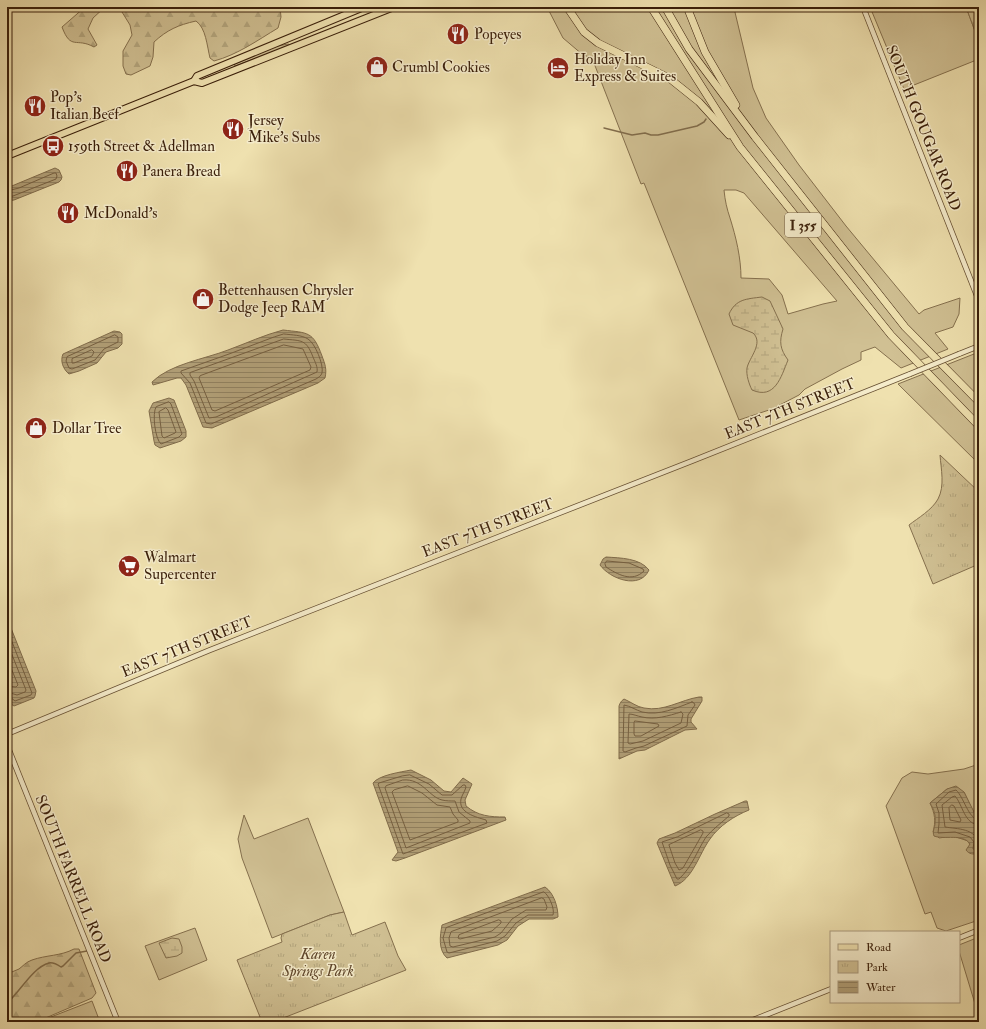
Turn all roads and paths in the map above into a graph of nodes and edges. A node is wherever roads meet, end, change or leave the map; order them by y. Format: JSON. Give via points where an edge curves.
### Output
{"nodes":[{"id":1,"x":364,"y":7,"type":"edge"},
{"id":2,"x":394,"y":7,"type":"edge"},
{"id":3,"x":567,"y":7,"type":"edge"},
{"id":4,"x":651,"y":7,"type":"edge"},
{"id":5,"x":665,"y":7,"type":"edge"},
{"id":6,"x":687,"y":7,"type":"edge"},
{"id":7,"x":863,"y":7,"type":"edge"},
{"id":8,"x":194,"y":81,"type":"junction"},
{"id":9,"x":755,"y":137,"type":"junction"},
{"id":10,"x":747,"y":155,"type":"junction"},
{"id":11,"x":7,"y":156,"type":"edge"},
{"id":12,"x":979,"y":302,"type":"edge"},
{"id":13,"x":979,"y":346,"type":"edge"},
{"id":14,"x":979,"y":402,"type":"edge"},
{"id":15,"x":979,"y":426,"type":"edge"},
{"id":16,"x":7,"y":734,"type":"edge"},
{"id":17,"x":7,"y":745,"type":"edge"},
{"id":18,"x":979,"y":930,"type":"edge"},
{"id":19,"x":960,"y":938,"type":"edge"},
{"id":20,"x":830,"y":989,"type":"edge"},
{"id":21,"x":118,"y":1022,"type":"edge"},
{"id":22,"x":748,"y":1022,"type":"edge"}],
"edges":[{"from":1,"to":8,"type":"main road","via":[[197,76]]},
{"from":2,"to":8,"type":"main road","via":[[202,84]]},
{"from":3,"to":10,"type":"highway","via":[[584,32],[598,44],[669,78],[699,102]]},
{"from":4,"to":10,"type":"highway","number":"I 355"},
{"from":5,"to":9,"type":"highway","number":"I 355","via":[[689,49]]},
{"from":6,"to":9,"type":"highway","via":[[705,52]]},
{"from":7,"to":12,"type":"street","name":"SOUTH GOUGAR ROAD"},
{"from":8,"to":11,"type":"main road"},
{"from":9,"to":14,"type":"highway","number":"I 355","via":[[904,327]]},
{"from":10,"to":15,"type":"highway","number":"I 355","via":[[891,335]]},
{"from":13,"to":16,"type":"street","name":"EAST 7TH STREET","bridge":true,"via":[[210,650]]},
{"from":17,"to":21,"type":"street","name":"SOUTH FARRELL ROAD"},
{"from":18,"to":19,"type":"street"},
{"from":20,"to":22,"type":"street"}]}
